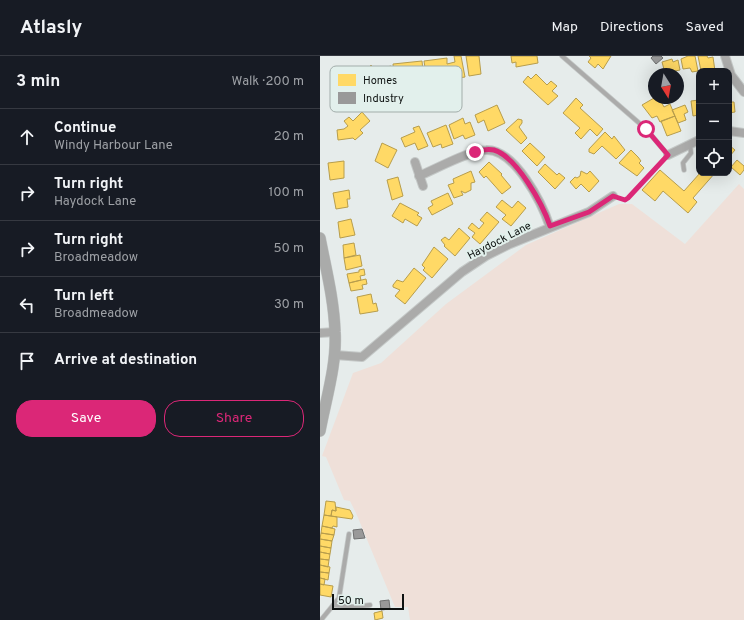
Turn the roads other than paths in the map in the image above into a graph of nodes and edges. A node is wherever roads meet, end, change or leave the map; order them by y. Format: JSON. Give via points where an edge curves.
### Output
{"nodes":[{"id":1,"x":562,"y":56,"type":"edge"},
{"id":2,"x":725,"y":56,"type":"edge"},
{"id":3,"x":744,"y":92,"type":"edge"},
{"id":4,"x":732,"y":132,"type":"edge"},
{"id":5,"x":744,"y":133,"type":"edge"},
{"id":6,"x":696,"y":142,"type":"edge"},
{"id":7,"x":690,"y":145,"type":"junction"},
{"id":8,"x":668,"y":155,"type":"joint"},
{"id":9,"x":415,"y":162,"type":"dead end"},
{"id":10,"x":684,"y":170,"type":"dead end"},
{"id":11,"x":419,"y":176,"type":"junction"},
{"id":12,"x":422,"y":186,"type":"dead end"},
{"id":13,"x":613,"y":196,"type":"road end"},
{"id":14,"x":550,"y":226,"type":"junction"},
{"id":15,"x":320,"y":238,"type":"edge"},
{"id":16,"x":336,"y":332,"type":"junction"},
{"id":17,"x":320,"y":333,"type":"edge"},
{"id":18,"x":335,"y":355,"type":"junction"},
{"id":19,"x":320,"y":431,"type":"edge"},
{"id":20,"x":349,"y":534,"type":"dead end"},
{"id":21,"x":334,"y":605,"type":"junction"},
{"id":22,"x":370,"y":605,"type":"dead end"},
{"id":23,"x":321,"y":620,"type":"edge"}],
"edges":[{"from":1,"to":8,"type":"lane","via":[[646,129]]},
{"from":2,"to":3,"type":"street","via":[[731,75]]},
{"from":4,"to":5,"type":"street"},
{"from":6,"to":7,"type":"street"},
{"from":7,"to":8,"type":"street"},
{"from":7,"to":10,"type":"lane","via":[[691,153],[683,163]]},
{"from":9,"to":11,"type":"street"},
{"from":11,"to":12,"type":"street"},
{"from":11,"to":14,"type":"street","via":[[475,152],[493,150],[510,160],[535,192]]},
{"from":13,"to":14,"type":"street","name":"Haydock Lane","via":[[589,212]]},
{"from":14,"to":18,"type":"street","name":"Haydock Lane","via":[[498,250],[462,272],[367,354],[356,358]]},
{"from":15,"to":16,"type":"main road"},
{"from":16,"to":17,"type":"street"},
{"from":16,"to":18,"type":"main road"},
{"from":18,"to":19,"type":"main road"},
{"from":20,"to":21,"type":"lane","via":[[340,598]]},
{"from":21,"to":22,"type":"lane"},
{"from":21,"to":23,"type":"lane"}]}
